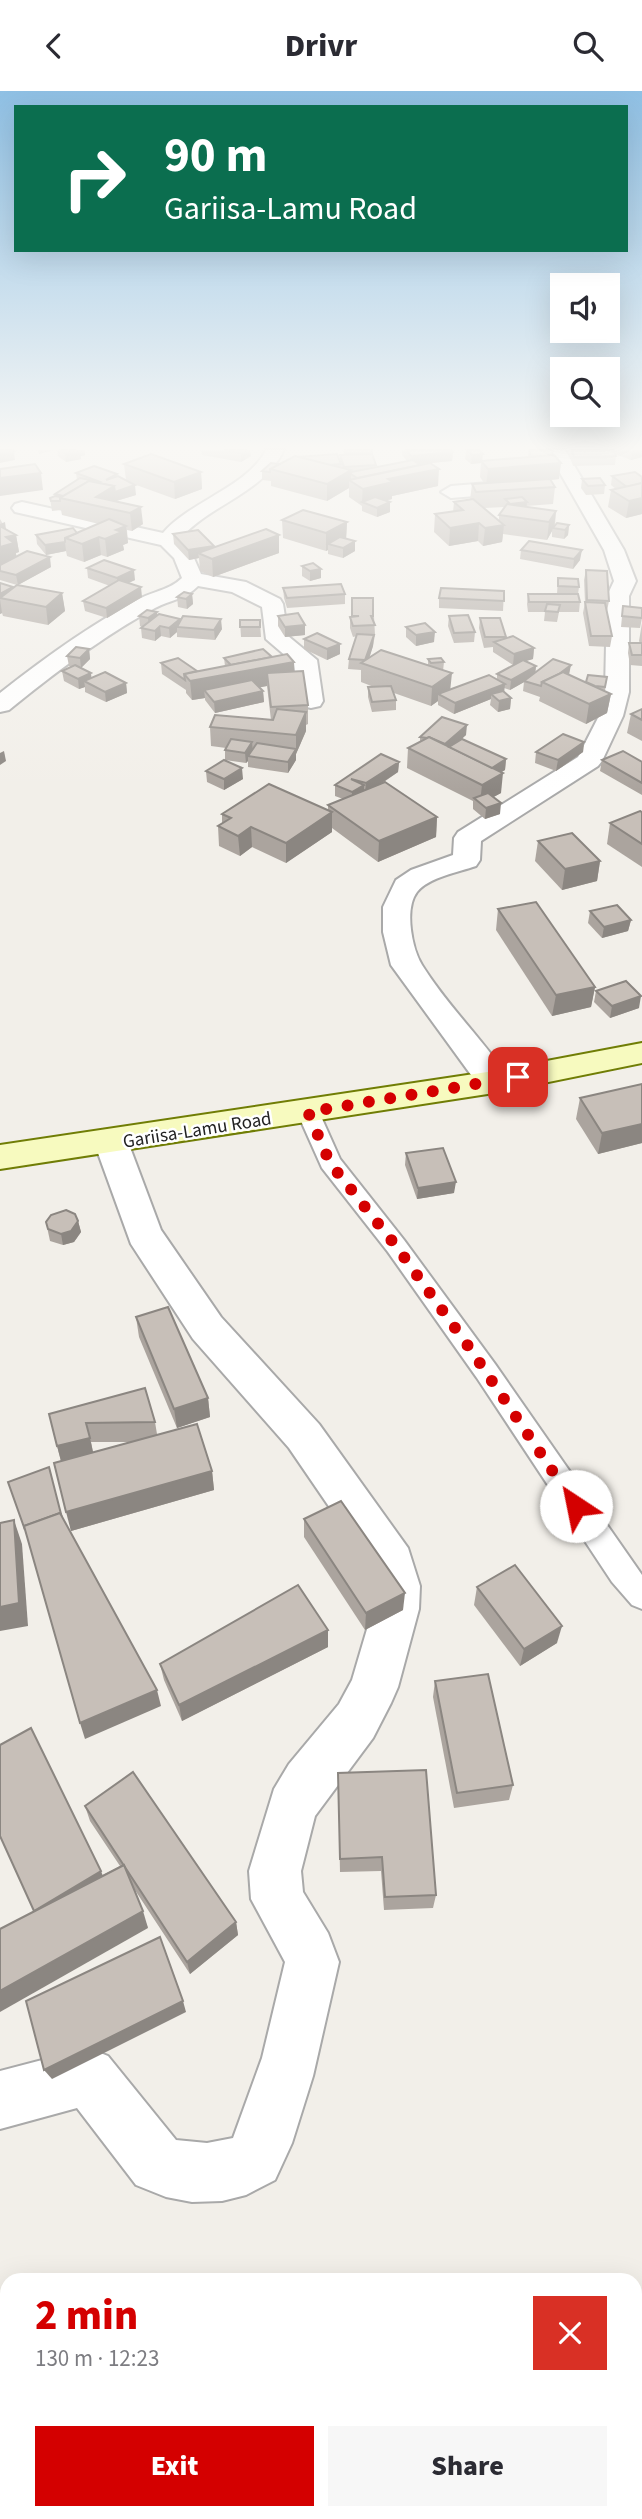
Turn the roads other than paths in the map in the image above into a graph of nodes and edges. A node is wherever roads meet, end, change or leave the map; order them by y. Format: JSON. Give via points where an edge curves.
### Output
{"nodes":[{"id":1,"x":186,"y":563,"type":"edge"},
{"id":2,"x":622,"y":563,"type":"edge"},
{"id":3,"x":193,"y":579,"type":"junction"},
{"id":4,"x":634,"y":585,"type":"edge"},
{"id":5,"x":311,"y":701,"type":"dead end"},
{"id":6,"x":0,"y":705,"type":"edge"},
{"id":7,"x":642,"y":1053,"type":"edge"},
{"id":8,"x":494,"y":1082,"type":"junction"},
{"id":9,"x":308,"y":1112,"type":"junction"},
{"id":10,"x":111,"y":1142,"type":"junction"},
{"id":11,"x":0,"y":1157,"type":"edge"},
{"id":12,"x":642,"y":1596,"type":"edge"},
{"id":13,"x":0,"y":2100,"type":"edge"}],
"edges":[{"from":1,"to":3,"type":"street"},
{"from":2,"to":4,"type":"street"},
{"from":3,"to":5,"type":"street","via":[[238,587],[272,604],[277,639],[305,660]]},
{"from":3,"to":6,"type":"street","via":[[182,590],[148,603],[44,669]]},
{"from":4,"to":8,"type":"street","via":[[618,596],[617,692],[589,761],[468,838],[466,860],[412,880],[398,907],[398,946],[405,965]]},
{"from":7,"to":8,"type":"street","name":"Gariisa-Lamu Road"},
{"from":8,"to":9,"type":"street","name":"Gariisa-Lamu Road"},
{"from":9,"to":10,"type":"street","name":"Gariisa-Lamu Road"},
{"from":9,"to":12,"type":"lane","via":[[330,1163],[471,1350]]},
{"from":10,"to":11,"type":"street","name":"Gariisa-Lamu Road"},
{"from":10,"to":13,"type":"street","via":[[144,1234],[207,1328],[304,1436],[392,1562],[396,1609],[366,1706],[292,1807],[275,1871],[277,1899],[312,1962],[291,2058],[254,2159],[245,2166],[208,2172],[167,2170],[157,2164],[88,2076]]}]}
